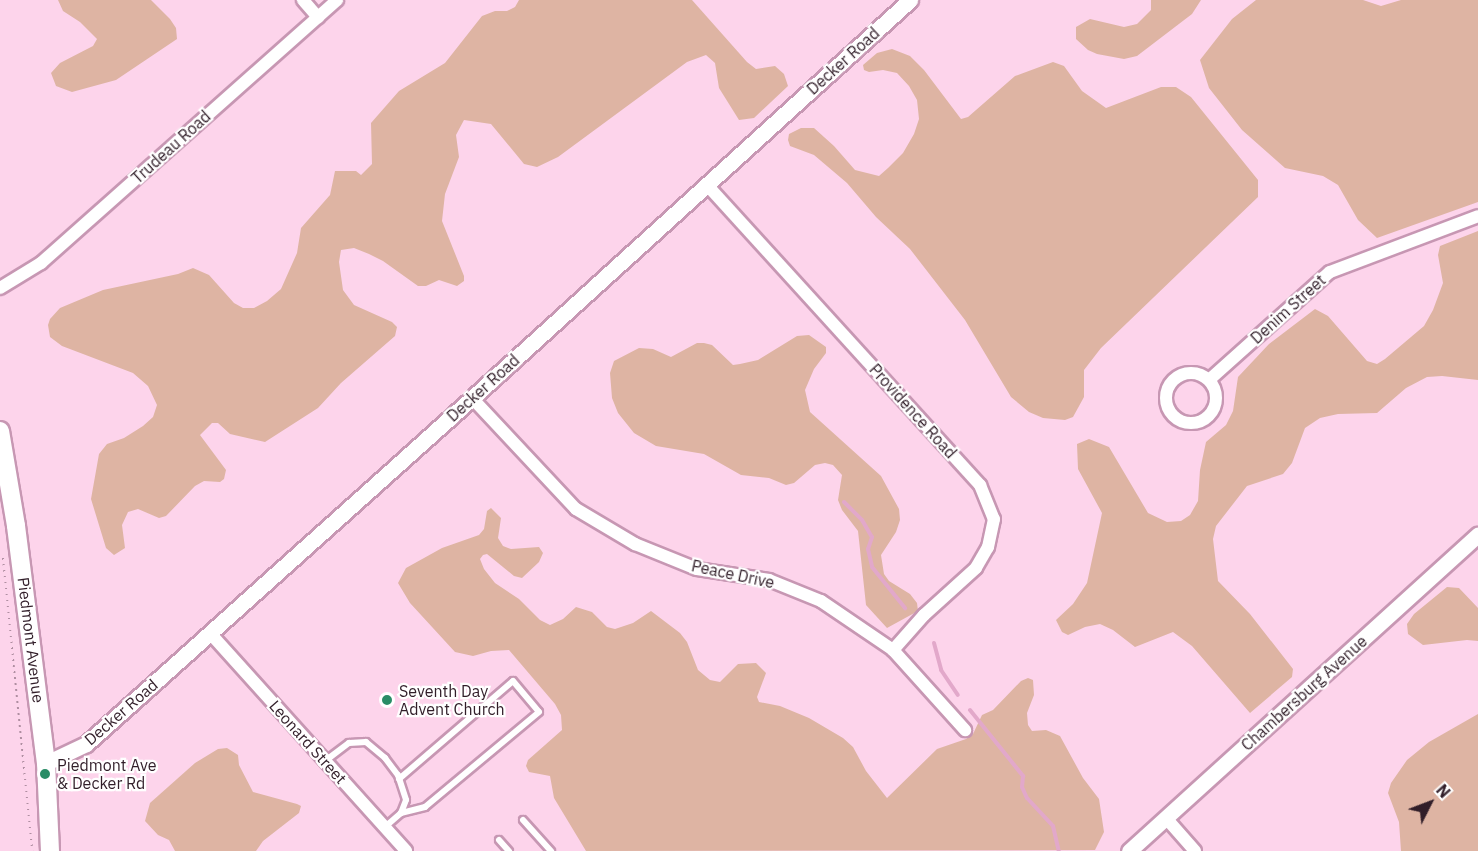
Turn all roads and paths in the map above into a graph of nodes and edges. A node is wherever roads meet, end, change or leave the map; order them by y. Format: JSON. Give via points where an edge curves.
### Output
{"nodes":[{"id":1,"x":303,"y":0,"type":"edge"},
{"id":2,"x":337,"y":0,"type":"edge"},
{"id":3,"x":910,"y":0,"type":"edge"},
{"id":4,"x":318,"y":17,"type":"junction"},
{"id":5,"x":707,"y":185,"type":"junction"},
{"id":6,"x":1478,"y":216,"type":"edge"},
{"id":7,"x":0,"y":288,"type":"edge"},
{"id":8,"x":1209,"y":380,"type":"junction"},
{"id":9,"x":472,"y":398,"type":"junction"},
{"id":10,"x":0,"y":431,"type":"edge"},
{"id":11,"x":1478,"y":534,"type":"edge"},
{"id":12,"x":2,"y":549,"type":"dead end"},
{"id":13,"x":210,"y":633,"type":"junction"},
{"id":14,"x":893,"y":650,"type":"junction"},
{"id":15,"x":965,"y":730,"type":"dead end"},
{"id":16,"x":325,"y":761,"type":"junction"},
{"id":17,"x":46,"y":762,"type":"junction"},
{"id":18,"x":399,"y":779,"type":"junction"},
{"id":19,"x":401,"y":813,"type":"junction"},
{"id":20,"x":1166,"y":818,"type":"junction"},
{"id":21,"x":523,"y":820,"type":"dead end"},
{"id":22,"x":385,"y":827,"type":"junction"},
{"id":23,"x":499,"y":840,"type":"dead end"},
{"id":24,"x":32,"y":851,"type":"edge"},
{"id":25,"x":50,"y":851,"type":"edge"},
{"id":26,"x":406,"y":851,"type":"edge"},
{"id":27,"x":509,"y":851,"type":"edge"},
{"id":28,"x":551,"y":851,"type":"edge"},
{"id":29,"x":1129,"y":851,"type":"edge"},
{"id":30,"x":1195,"y":851,"type":"edge"}],
"edges":[{"from":1,"to":4,"type":"street"},
{"from":2,"to":4,"type":"street","name":"Trudeau Road"},
{"from":3,"to":5,"type":"street","name":"Decker Road"},
{"from":4,"to":7,"type":"street","name":"Trudeau Road","via":[[41,262]]},
{"from":5,"to":9,"type":"street","name":"Decker Road"},
{"from":5,"to":14,"type":"street","name":"Providence Road","via":[[980,485],[994,519],[988,547],[976,568],[924,615]]},
{"from":6,"to":8,"type":"street","name":"Denim Street","via":[[1330,272]]},
{"from":8,"to":8,"type":"street","via":[[1194,373],[1178,376],[1167,389],[1171,413],[1193,423],[1207,416],[1216,394]]},
{"from":9,"to":13,"type":"street","name":"Decker Road"},
{"from":9,"to":14,"type":"street","name":"Peace Drive","via":[[576,509],[635,544],[697,569],[769,580],[821,600]]},
{"from":10,"to":17,"type":"main road","name":"Piedmont Avenue"},
{"from":11,"to":20,"type":"street","name":"Chambersburg Avenue"},
{"from":12,"to":24,"type":"path"},
{"from":13,"to":16,"type":"street","name":"Leonard Street"},
{"from":13,"to":17,"type":"street","name":"Decker Road","via":[[86,744]]},
{"from":14,"to":15,"type":"street","name":"Peace Drive"},
{"from":16,"to":18,"type":"lane","via":[[349,743],[366,742],[385,758]]},
{"from":16,"to":22,"type":"street","name":"Leonard Street"},
{"from":17,"to":25,"type":"main road","name":"Piedmont Avenue"},
{"from":18,"to":19,"type":"lane","via":[[406,800]]},
{"from":18,"to":19,"type":"lane","via":[[513,681],[539,712],[425,807]]},
{"from":19,"to":22,"type":"lane"},
{"from":20,"to":29,"type":"street","name":"Chambersburg Avenue"},
{"from":20,"to":30,"type":"street"},
{"from":21,"to":28,"type":"lane"},
{"from":22,"to":26,"type":"street","name":"Leonard Street"},
{"from":23,"to":27,"type":"lane"}]}
